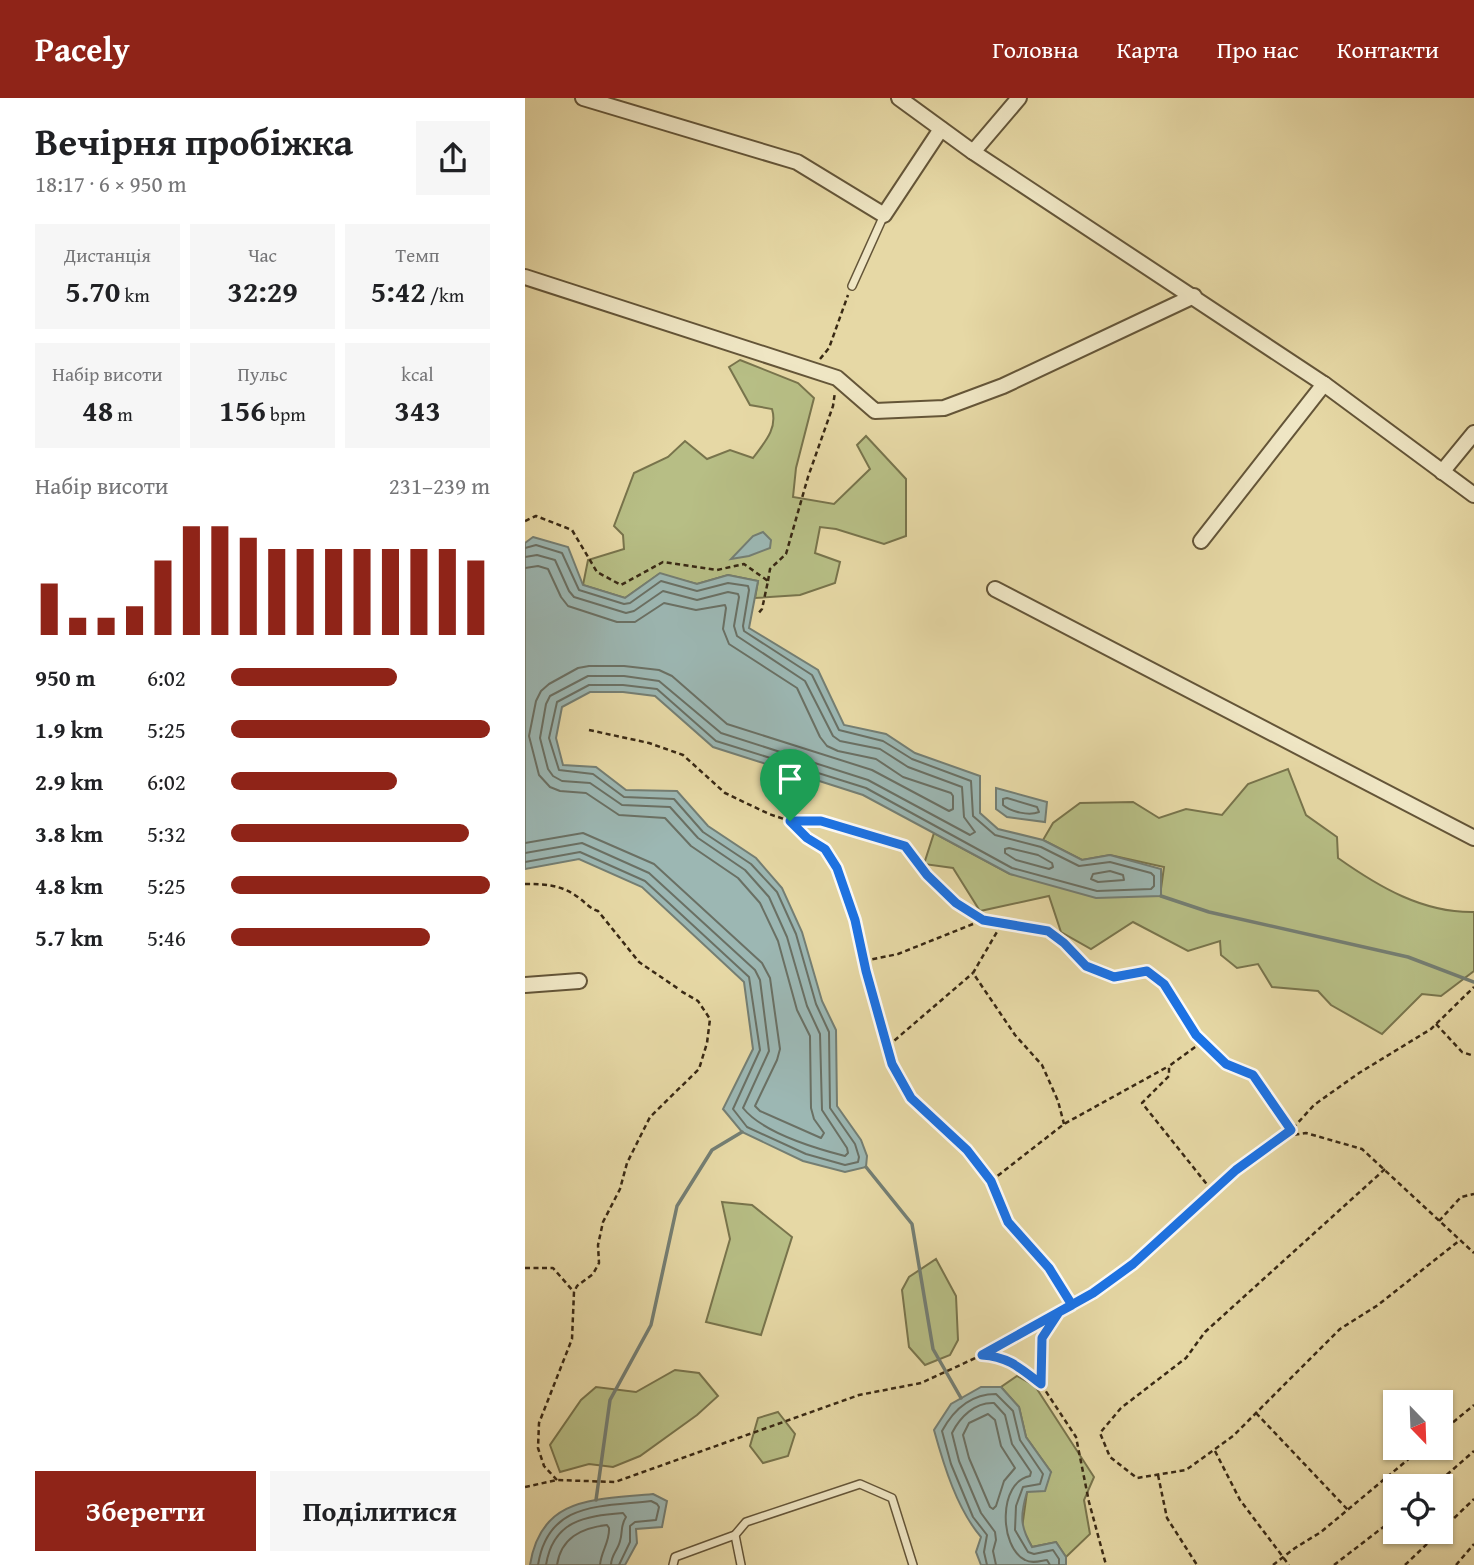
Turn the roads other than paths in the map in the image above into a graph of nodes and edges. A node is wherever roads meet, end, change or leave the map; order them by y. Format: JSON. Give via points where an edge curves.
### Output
{"nodes":[{"id":1,"x":583,"y":98,"type":"edge"},
{"id":2,"x":898,"y":98,"type":"edge"},
{"id":3,"x":1019,"y":98,"type":"edge"},
{"id":4,"x":941,"y":129,"type":"junction"},
{"id":5,"x":973,"y":152,"type":"junction"},
{"id":6,"x":884,"y":215,"type":"junction"},
{"id":7,"x":525,"y":276,"type":"edge"},
{"id":8,"x":852,"y":286,"type":"road end"},
{"id":9,"x":1194,"y":296,"type":"junction"},
{"id":10,"x":1324,"y":384,"type":"junction"},
{"id":11,"x":1474,"y":433,"type":"edge"},
{"id":12,"x":1442,"y":472,"type":"junction"},
{"id":13,"x":1474,"y":495,"type":"edge"},
{"id":14,"x":1201,"y":541,"type":"dead end"},
{"id":15,"x":995,"y":589,"type":"dead end"},
{"id":16,"x":1474,"y":838,"type":"edge"},
{"id":17,"x":579,"y":981,"type":"dead end"},
{"id":18,"x":525,"y":985,"type":"edge"},
{"id":19,"x":735,"y":1535,"type":"junction"},
{"id":20,"x":673,"y":1565,"type":"edge"},
{"id":21,"x":741,"y":1565,"type":"edge"},
{"id":22,"x":913,"y":1565,"type":"edge"}],
"edges":[{"from":1,"to":6,"type":"street","via":[[797,162]]},
{"from":2,"to":4,"type":"street"},
{"from":3,"to":5,"type":"street"},
{"from":4,"to":5,"type":"street"},
{"from":4,"to":6,"type":"street"},
{"from":5,"to":9,"type":"street"},
{"from":6,"to":8,"type":"lane"},
{"from":7,"to":9,"type":"street","via":[[837,378],[875,411],[944,408],[1003,386]]},
{"from":9,"to":10,"type":"street"},
{"from":10,"to":12,"type":"street"},
{"from":10,"to":14,"type":"street"},
{"from":11,"to":12,"type":"street"},
{"from":12,"to":13,"type":"street"},
{"from":15,"to":16,"type":"street"},
{"from":17,"to":18,"type":"street"},
{"from":19,"to":20,"type":"lane","via":[[675,1557]]},
{"from":19,"to":21,"type":"lane"},
{"from":19,"to":22,"type":"lane","via":[[746,1522],[860,1484],[892,1498]]}]}
